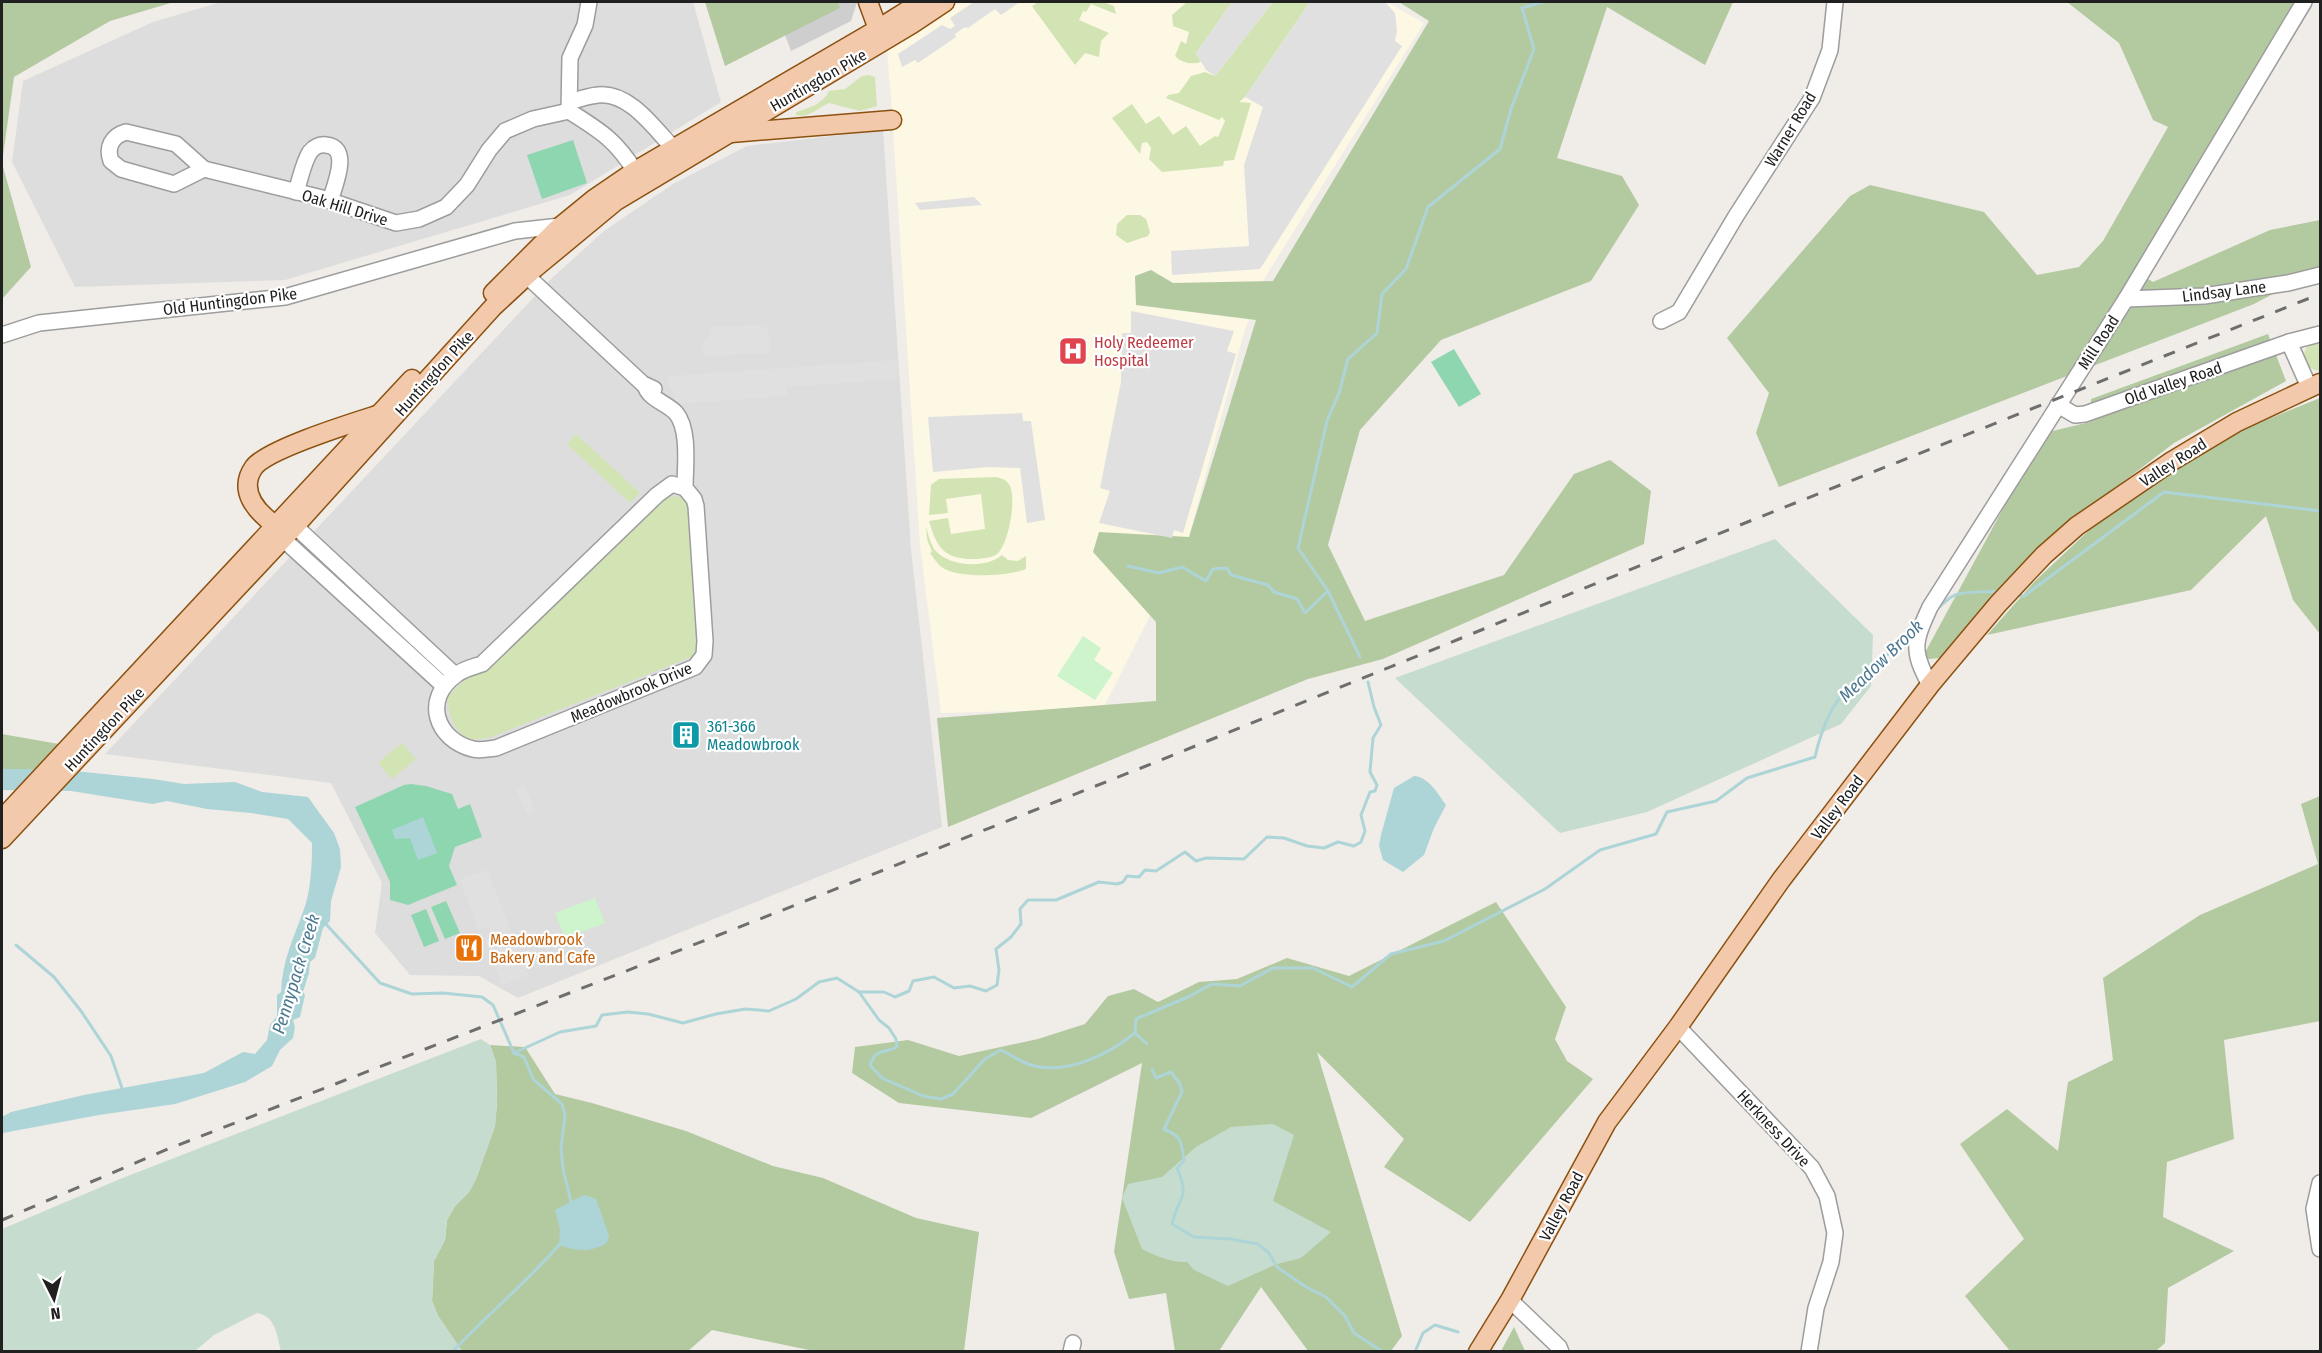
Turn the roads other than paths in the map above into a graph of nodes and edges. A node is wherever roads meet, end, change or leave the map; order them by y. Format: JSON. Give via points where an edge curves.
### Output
{"nodes":[{"id":1,"x":589,"y":2,"type":"edge"},
{"id":2,"x":868,"y":2,"type":"edge"},
{"id":3,"x":921,"y":2,"type":"edge"},
{"id":4,"x":945,"y":2,"type":"edge"},
{"id":5,"x":1836,"y":2,"type":"edge"},
{"id":6,"x":2304,"y":2,"type":"edge"},
{"id":7,"x":878,"y":29,"type":"junction"},
{"id":8,"x":569,"y":107,"type":"junction"},
{"id":9,"x":892,"y":120,"type":"dead end"},
{"id":10,"x":726,"y":134,"type":"junction"},
{"id":11,"x":674,"y":149,"type":"junction"},
{"id":12,"x":204,"y":169,"type":"junction"},
{"id":13,"x":635,"y":171,"type":"junction"},
{"id":14,"x":296,"y":192,"type":"junction"},
{"id":15,"x":330,"y":201,"type":"junction"},
{"id":16,"x":560,"y":226,"type":"junction"},
{"id":17,"x":2320,"y":275,"type":"edge"},
{"id":18,"x":527,"y":276,"type":"junction"},
{"id":19,"x":2126,"y":298,"type":"junction"},
{"id":20,"x":1661,"y":321,"type":"dead end"},
{"id":21,"x":2320,"y":334,"type":"edge"},
{"id":22,"x":2,"y":335,"type":"edge"},
{"id":23,"x":2289,"y":342,"type":"junction"},
{"id":24,"x":2314,"y":385,"type":"edge"},
{"id":25,"x":2058,"y":405,"type":"junction"},
{"id":26,"x":378,"y":414,"type":"junction"},
{"id":27,"x":685,"y":488,"type":"junction"},
{"id":28,"x":284,"y":530,"type":"junction"},
{"id":29,"x":450,"y":681,"type":"junction"},
{"id":30,"x":1930,"y":685,"type":"junction"},
{"id":31,"x":8,"y":821,"type":"edge"},
{"id":32,"x":2,"y":838,"type":"edge"},
{"id":33,"x":1678,"y":1027,"type":"junction"},
{"id":34,"x":2320,"y":1183,"type":"edge"},
{"id":35,"x":2320,"y":1249,"type":"edge"},
{"id":36,"x":1510,"y":1300,"type":"junction"},
{"id":37,"x":1478,"y":1352,"type":"edge"},
{"id":38,"x":1561,"y":1352,"type":"edge"},
{"id":39,"x":1809,"y":1352,"type":"edge"}],
"edges":[{"from":1,"to":8,"type":"street","via":[[585,25],[570,58]]},
{"from":2,"to":7,"type":"main road"},
{"from":3,"to":7,"type":"main road","name":"Huntingdon Pike"},
{"from":4,"to":10,"type":"main road","name":"Huntingdon Pike"},
{"from":5,"to":20,"type":"street","name":"Warner Road","via":[[1830,50],[1812,98],[1679,312]]},
{"from":6,"to":19,"type":"street","name":"Mill Road"},
{"from":7,"to":11,"type":"main road","name":"Huntingdon Pike"},
{"from":8,"to":11,"type":"street","name":"Oak Hill Drive","via":[[600,94],[618,97],[637,110]]},
{"from":8,"to":13,"type":"street","via":[[622,150]]},
{"from":8,"to":15,"type":"street","name":"Oak Hill Drive","via":[[505,131],[467,185],[446,207],[419,219],[396,223]]},
{"from":9,"to":10,"type":"main road"},
{"from":10,"to":18,"type":"main road","name":"Huntingdon Pike","via":[[616,201]]},
{"from":11,"to":13,"type":"main road","name":"Huntingdon Pike"},
{"from":12,"to":12,"type":"street","name":"Oak Hill Drive","via":[[176,144],[132,132],[117,135],[109,146],[111,161],[117,167],[167,184],[179,183]]},
{"from":12,"to":14,"type":"street","name":"Oak Hill Drive"},
{"from":13,"to":16,"type":"main road","name":"Huntingdon Pike"},
{"from":14,"to":15,"type":"street","name":"Oak Hill Drive"},
{"from":14,"to":15,"type":"street","via":[[311,150],[328,145],[340,154]]},
{"from":16,"to":22,"type":"street","name":"Old Huntingdon Pike","via":[[515,231],[285,297],[39,323]]},
{"from":16,"to":26,"type":"main road","name":"Huntingdon Pike","via":[[519,264]]},
{"from":17,"to":19,"type":"street","name":"Lindsay Lane","via":[[2204,296]]},
{"from":18,"to":27,"type":"street","name":"Meadowbrook Drive","via":[[676,414],[685,428]]},
{"from":18,"to":28,"type":"main road","name":"Huntingdon Pike"},
{"from":19,"to":25,"type":"street","name":"Mill Road"},
{"from":21,"to":23,"type":"street","name":"Old Valley Road"},
{"from":23,"to":24,"type":"street"},
{"from":23,"to":25,"type":"street","name":"Old Valley Road","via":[[2085,414],[2075,415]]},
{"from":24,"to":30,"type":"main road","name":"Valley Road","via":[[2237,422],[2077,526],[2016,584]]},
{"from":25,"to":30,"type":"street","name":"Mill Road","via":[[1930,607],[1917,634],[1919,665]]},
{"from":26,"to":28,"type":"main road","name":"Huntingdon Pike"},
{"from":26,"to":28,"type":"main road","via":[[296,444],[254,467],[249,485],[251,502]]},
{"from":27,"to":29,"type":"street","via":[[672,484],[482,664]]},
{"from":27,"to":29,"type":"street","name":"Meadowbrook Drive","via":[[696,506],[705,641],[704,655],[695,667],[496,748],[475,750],[456,743],[445,734],[438,720],[440,692]]},
{"from":28,"to":29,"type":"street"},
{"from":28,"to":31,"type":"main road","name":"Huntingdon Pike","via":[[79,756]]},
{"from":28,"to":31,"type":"main road","name":"Huntingdon Pike","via":[[59,757]]},
{"from":30,"to":33,"type":"main road","name":"Valley Road","via":[[1781,880]]},
{"from":31,"to":32,"type":"main road","name":"Huntingdon Pike"},
{"from":33,"to":36,"type":"main road","name":"Valley Road","via":[[1607,1122]]},
{"from":33,"to":39,"type":"street","name":"Herkness Drive","via":[[1812,1168],[1827,1196],[1835,1233]]},
{"from":34,"to":35,"type":"street","via":[[2314,1209]]},
{"from":36,"to":37,"type":"main road","name":"Valley Road"},
{"from":36,"to":38,"type":"street"}]}
